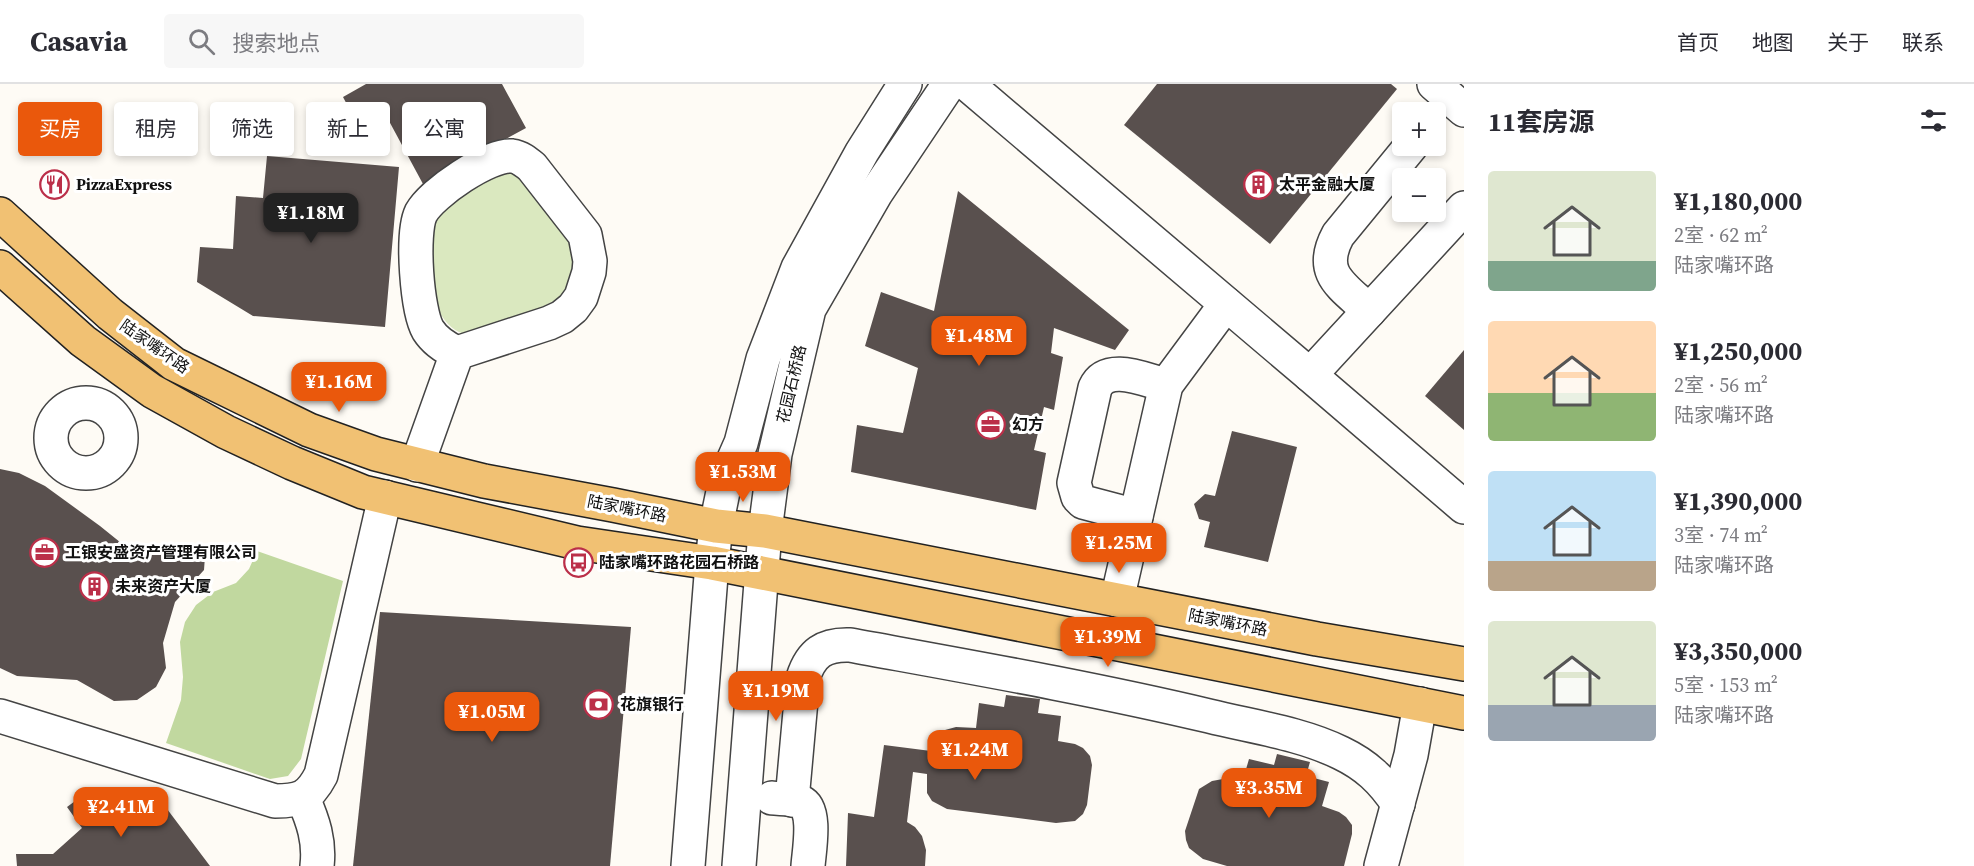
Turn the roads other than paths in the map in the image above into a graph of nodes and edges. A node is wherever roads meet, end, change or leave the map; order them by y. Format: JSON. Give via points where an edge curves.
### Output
{"nodes":[{"id":1,"x":905,"y":84,"type":"edge"},
{"id":2,"x":949,"y":84,"type":"edge"},
{"id":3,"x":967,"y":84,"type":"edge"},
{"id":4,"x":1403,"y":156,"type":"edge"},
{"id":5,"x":1464,"y":208,"type":"edge"},
{"id":6,"x":0,"y":214,"type":"edge"},
{"id":7,"x":0,"y":267,"type":"edge"},
{"id":8,"x":1226,"y":304,"type":"junction"},
{"id":9,"x":1369,"y":311,"type":"junction"},
{"id":10,"x":457,"y":353,"type":"junction"},
{"id":11,"x":127,"y":373,"type":"junction"},
{"id":12,"x":1310,"y":375,"type":"junction"},
{"id":13,"x":1166,"y":385,"type":"junction"},
{"id":14,"x":105,"y":409,"type":"dead end"},
{"id":15,"x":417,"y":465,"type":"junction"},
{"id":16,"x":385,"y":497,"type":"junction"},
{"id":17,"x":1464,"y":507,"type":"edge"},
{"id":18,"x":1136,"y":516,"type":"junction"},
{"id":19,"x":716,"y":526,"type":"junction"},
{"id":20,"x":765,"y":531,"type":"junction"},
{"id":21,"x":712,"y":563,"type":"junction"},
{"id":22,"x":762,"y":574,"type":"junction"},
{"id":23,"x":1117,"y":600,"type":"junction"},
{"id":24,"x":1464,"y":664,"type":"edge"},
{"id":25,"x":1420,"y":704,"type":"junction"},
{"id":26,"x":1464,"y":713,"type":"edge"},
{"id":27,"x":0,"y":716,"type":"edge"},
{"id":28,"x":745,"y":797,"type":"junction"},
{"id":29,"x":303,"y":798,"type":"junction"},
{"id":30,"x":792,"y":800,"type":"junction"},
{"id":31,"x":1398,"y":804,"type":"junction"},
{"id":32,"x":317,"y":866,"type":"edge"},
{"id":33,"x":688,"y":866,"type":"edge"},
{"id":34,"x":739,"y":866,"type":"edge"},
{"id":35,"x":808,"y":866,"type":"edge"},
{"id":36,"x":1381,"y":866,"type":"edge"}],
"edges":[{"from":1,"to":19,"type":"street","name":"花园石桥路","via":[[798,268],[763,359],[741,443],[726,477]]},
{"from":2,"to":20,"type":"street","name":"花园石桥路","via":[[876,193],[809,309],[775,454]]},
{"from":3,"to":8,"type":"street"},
{"from":4,"to":9,"type":"street","via":[[1331,247],[1331,272]]},
{"from":5,"to":9,"type":"street"},
{"from":6,"to":15,"type":"main road","name":"陆家嘴环路","via":[[110,314],[174,364],[309,430]]},
{"from":7,"to":11,"type":"main road","via":[[83,341]]},
{"from":8,"to":12,"type":"street"},
{"from":8,"to":13,"type":"street"},
{"from":9,"to":12,"type":"street"},
{"from":10,"to":10,"type":"street","via":[[549,324],[573,308],[581,297],[590,261],[585,235],[523,159],[512,156],[489,161],[442,190],[421,214],[416,228],[423,319],[429,332]]},
{"from":10,"to":15,"type":"street"},
{"from":11,"to":14,"type":"street"},
{"from":11,"to":16,"type":"main road","via":[[152,392],[226,432],[363,492]]},
{"from":12,"to":17,"type":"street"},
{"from":13,"to":18,"type":"street"},
{"from":13,"to":18,"type":"street","via":[[1112,374],[1095,387],[1075,490],[1083,502]]},
{"from":15,"to":19,"type":"main road","name":"陆家嘴环路","via":[[484,482]]},
{"from":16,"to":21,"type":"main road","via":[[577,543]]},
{"from":16,"to":29,"type":"street","via":[[321,775]]},
{"from":18,"to":23,"type":"street"},
{"from":19,"to":20,"type":"main road","name":"陆家嘴环路"},
{"from":19,"to":21,"type":"street","name":"花园石桥路"},
{"from":20,"to":22,"type":"street","name":"花园石桥路"},
{"from":20,"to":23,"type":"main road","name":"陆家嘴环路"},
{"from":21,"to":22,"type":"main road"},
{"from":21,"to":33,"type":"street","name":"花园石桥路"},
{"from":22,"to":25,"type":"main road"},
{"from":22,"to":28,"type":"street","name":"花园石桥路"},
{"from":23,"to":24,"type":"main road","name":"陆家嘴环路"},
{"from":25,"to":26,"type":"main road"},
{"from":25,"to":31,"type":"street"},
{"from":27,"to":29,"type":"street","via":[[275,801]]},
{"from":28,"to":30,"type":"street"},
{"from":28,"to":34,"type":"street","name":"花园石桥路"},
{"from":29,"to":32,"type":"street","via":[[315,826]]},
{"from":30,"to":31,"type":"street","via":[[803,678],[808,663],[821,651],[850,645],[1167,706],[1315,742],[1367,769],[1385,784]]},
{"from":30,"to":35,"type":"street","via":[[801,801],[810,813]]},
{"from":31,"to":36,"type":"street"}]}
